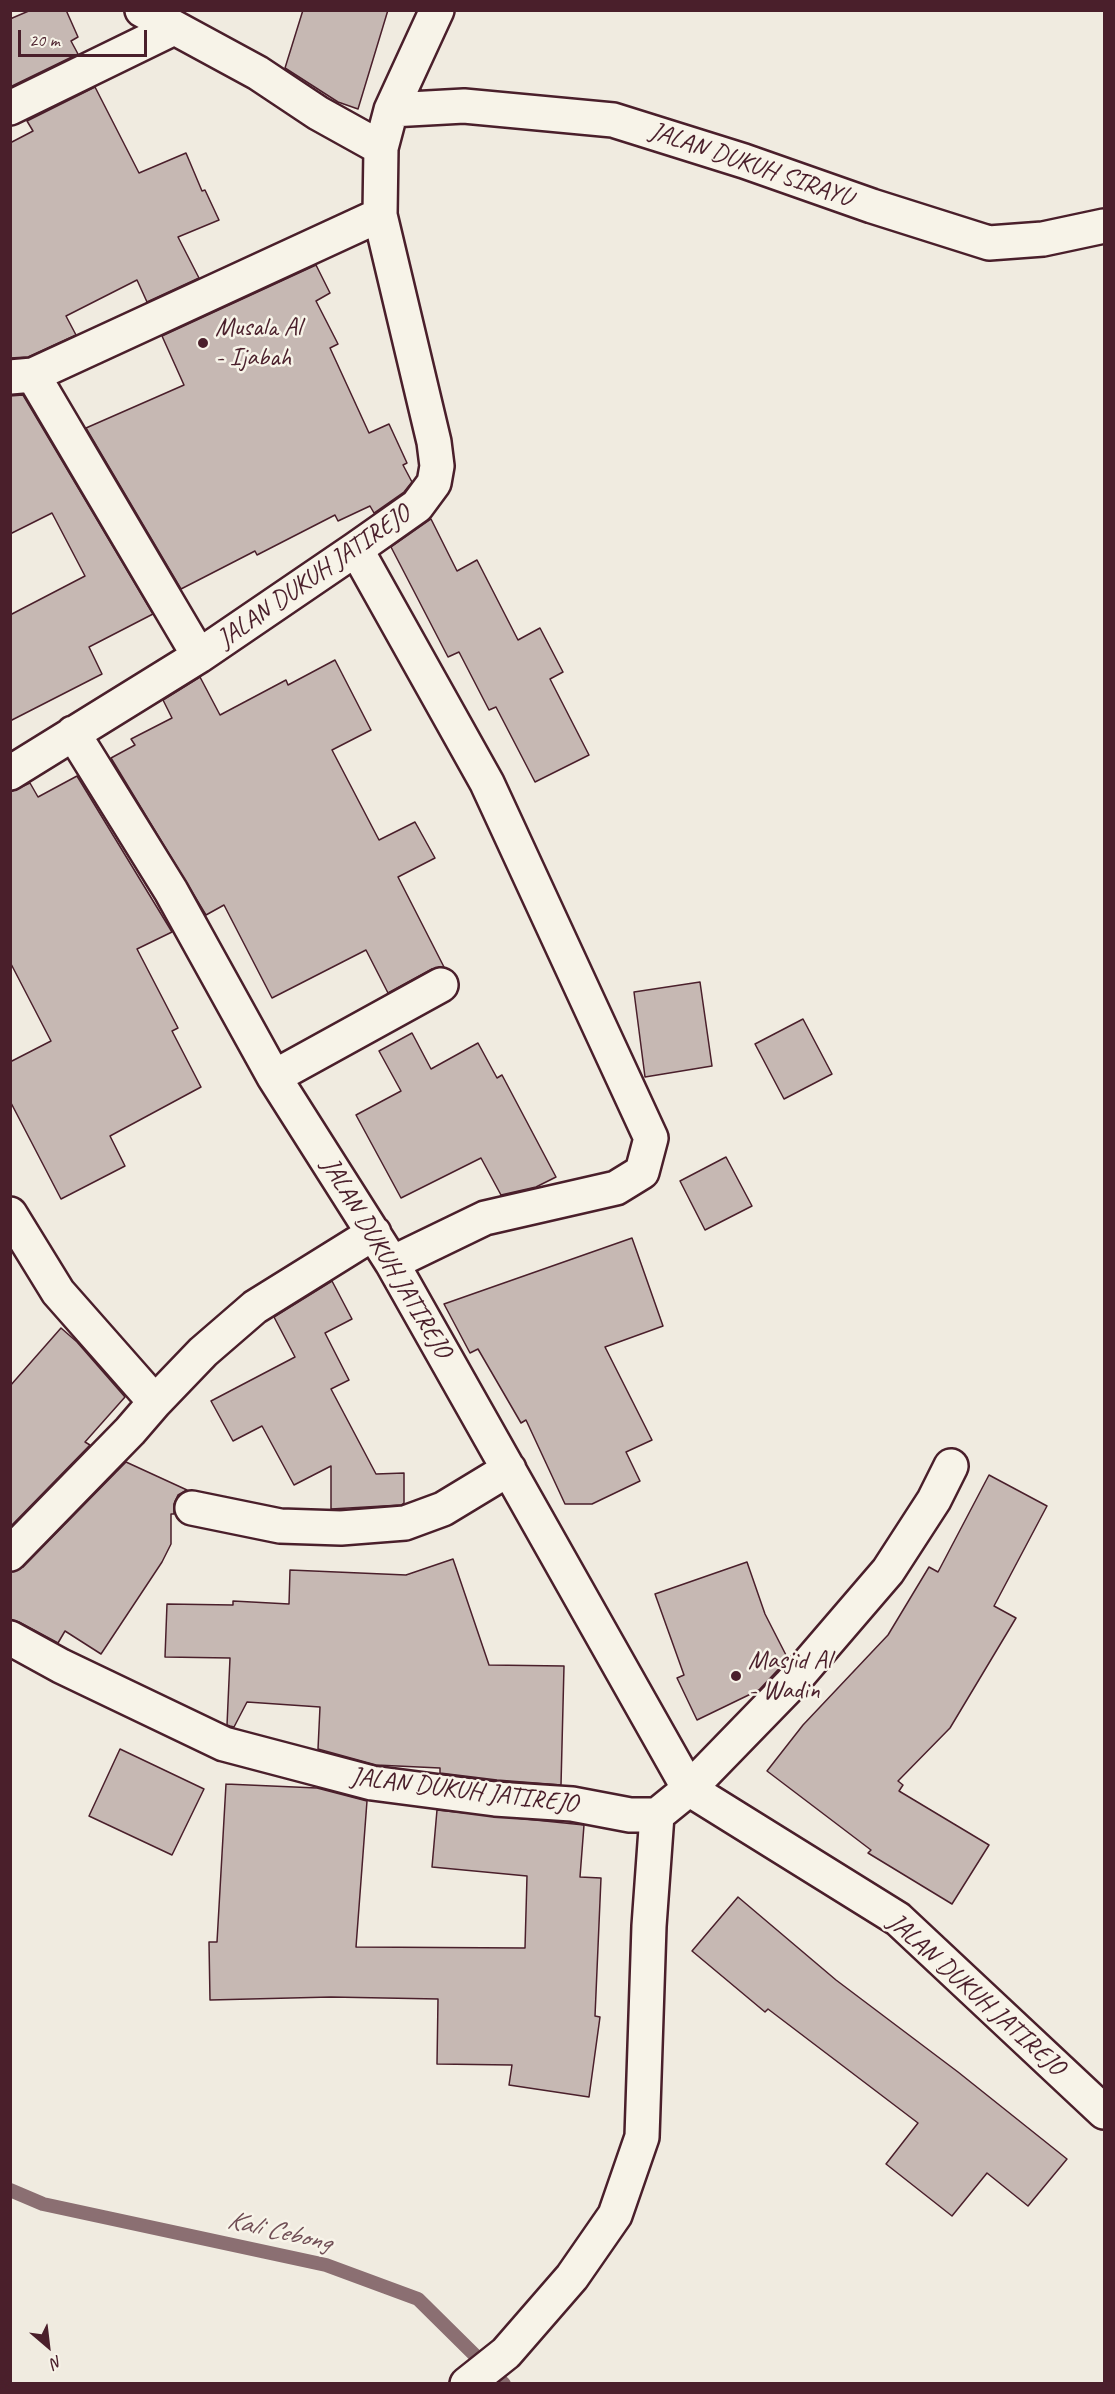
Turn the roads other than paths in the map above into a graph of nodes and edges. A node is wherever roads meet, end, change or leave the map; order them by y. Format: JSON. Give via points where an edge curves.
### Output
{"nodes":[{"id":1,"x":142,"y":10,"type":"edge"},
{"id":2,"x":437,"y":10,"type":"edge"},
{"id":3,"x":172,"y":28,"type":"junction"},
{"id":4,"x":10,"y":108,"type":"edge"},
{"id":5,"x":391,"y":110,"type":"junction"},
{"id":6,"x":381,"y":148,"type":"junction"},
{"id":7,"x":380,"y":215,"type":"junction"},
{"id":8,"x":1104,"y":226,"type":"edge"},
{"id":9,"x":22,"y":376,"type":"edge"},
{"id":10,"x":356,"y":549,"type":"junction"},
{"id":11,"x":199,"y":656,"type":"junction"},
{"id":12,"x":73,"y":733,"type":"junction"},
{"id":13,"x":10,"y":773,"type":"edge"},
{"id":14,"x":441,"y":985,"type":"dead end"},
{"id":15,"x":274,"y":1077,"type":"junction"},
{"id":16,"x":10,"y":1214,"type":"edge"},
{"id":17,"x":374,"y":1233,"type":"junction"},
{"id":18,"x":392,"y":1263,"type":"junction"},
{"id":19,"x":154,"y":1402,"type":"junction"},
{"id":20,"x":951,"y":1466,"type":"dead end"},
{"id":21,"x":509,"y":1469,"type":"junction"},
{"id":22,"x":192,"y":1508,"type":"dead end"},
{"id":23,"x":10,"y":1554,"type":"edge"},
{"id":24,"x":10,"y":1638,"type":"edge"},
{"id":25,"x":690,"y":1789,"type":"junction"},
{"id":26,"x":657,"y":1815,"type":"junction"},
{"id":27,"x":1104,"y":2112,"type":"edge"},
{"id":28,"x":467,"y":2384,"type":"edge"}],
"edges":[{"from":1,"to":3,"type":"street"},
{"from":2,"to":5,"type":"street","name":"JALAN DUKUH JATIREJO"},
{"from":3,"to":4,"type":"street"},
{"from":3,"to":6,"type":"street","via":[[258,73]]},
{"from":5,"to":6,"type":"street","name":"JALAN DUKUH JATIREJO"},
{"from":5,"to":8,"type":"street","name":"JALAN DUKUH SIRAYU","via":[[464,106],[613,120],[989,243],[1043,239]]},
{"from":6,"to":7,"type":"street","name":"JALAN DUKUH JATIREJO"},
{"from":7,"to":9,"type":"street","name":"JALAN DUKUH JATIREJO"},
{"from":7,"to":10,"type":"street","name":"JALAN DUKUH JATIREJO","via":[[437,466],[434,483],[417,506]]},
{"from":9,"to":11,"type":"street","name":"JALAN DUKUH JATIREJO"},
{"from":10,"to":11,"type":"street","name":"JALAN DUKUH JATIREJO"},
{"from":10,"to":18,"type":"street","via":[[487,783],[651,1138],[642,1172],[616,1188],[485,1218]]},
{"from":11,"to":12,"type":"street","name":"JALAN DUKUH JATIREJO"},
{"from":12,"to":13,"type":"street","name":"JALAN DUKUH JATIREJO"},
{"from":12,"to":15,"type":"street","name":"JALAN DUKUH JATIREJO","via":[[171,891]]},
{"from":14,"to":15,"type":"street"},
{"from":15,"to":17,"type":"street","name":"JALAN DUKUH JATIREJO"},
{"from":16,"to":19,"type":"street","via":[[58,1292]]},
{"from":17,"to":18,"type":"street","name":"JALAN DUKUH JATIREJO"},
{"from":17,"to":19,"type":"street","via":[[255,1307]]},
{"from":18,"to":21,"type":"street","name":"JALAN DUKUH JATIREJO"},
{"from":19,"to":23,"type":"street"},
{"from":20,"to":25,"type":"street","via":[[888,1571],[791,1684]]},
{"from":21,"to":22,"type":"street","via":[[443,1509],[405,1523],[341,1528],[280,1526]]},
{"from":21,"to":25,"type":"street","name":"JALAN DUKUH JATIREJO"},
{"from":24,"to":26,"type":"street","name":"JALAN DUKUH JATIREJO","via":[[224,1744],[372,1783],[495,1799],[572,1804],[630,1815]]},
{"from":25,"to":26,"type":"street"},
{"from":25,"to":27,"type":"street","name":"JALAN DUKUH JATIREJO","via":[[898,1919]]},
{"from":26,"to":28,"type":"street","via":[[642,2137],[615,2214],[572,2277],[506,2353]]}]}
